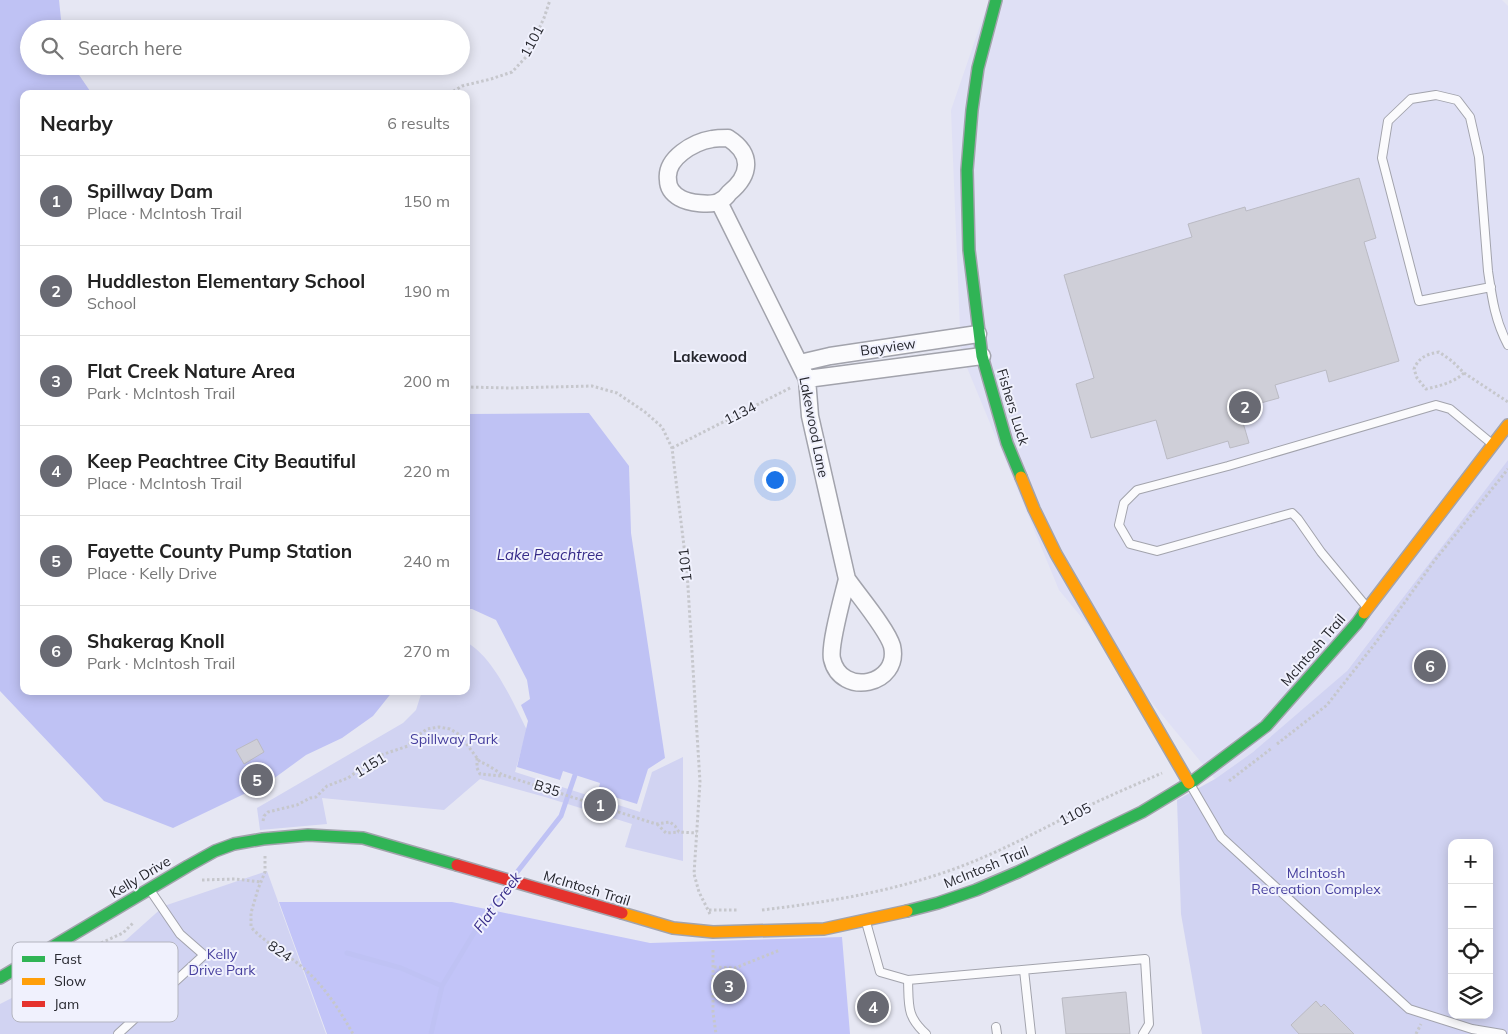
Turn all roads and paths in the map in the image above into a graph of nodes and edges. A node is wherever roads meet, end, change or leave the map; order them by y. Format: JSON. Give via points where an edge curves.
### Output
{"nodes":[{"id":1,"x":550,"y":0,"type":"edge"},
{"id":2,"x":996,"y":0,"type":"edge"},
{"id":3,"x":456,"y":90,"type":"edge"},
{"id":4,"x":719,"y":202,"type":"junction"},
{"id":5,"x":1491,"y":287,"type":"junction"},
{"id":6,"x":978,"y":334,"type":"junction"},
{"id":7,"x":1508,"y":345,"type":"edge"},
{"id":8,"x":982,"y":356,"type":"junction"},
{"id":9,"x":800,"y":363,"type":"junction"},
{"id":10,"x":1464,"y":373,"type":"junction"},
{"id":11,"x":807,"y":379,"type":"junction"},
{"id":12,"x":470,"y":387,"type":"edge"},
{"id":13,"x":1508,"y":402,"type":"edge"},
{"id":14,"x":1508,"y":425,"type":"edge"},
{"id":15,"x":1493,"y":445,"type":"junction"},
{"id":16,"x":672,"y":448,"type":"junction"},
{"id":17,"x":847,"y":580,"type":"junction"},
{"id":18,"x":1367,"y":608,"type":"junction"},
{"id":19,"x":1357,"y":623,"type":"junction"},
{"id":20,"x":1377,"y":641,"type":"dead end"},
{"id":21,"x":477,"y":757,"type":"junction"},
{"id":22,"x":1179,"y":766,"type":"junction"},
{"id":23,"x":503,"y":776,"type":"junction"},
{"id":24,"x":515,"y":778,"type":"joint"},
{"id":25,"x":1189,"y":783,"type":"junction"},
{"id":26,"x":656,"y":824,"type":"junction"},
{"id":27,"x":262,"y":827,"type":"dead end"},
{"id":28,"x":679,"y":832,"type":"junction"},
{"id":29,"x":697,"y":833,"type":"junction"},
{"id":30,"x":308,"y":835,"type":"joint"},
{"id":31,"x":265,"y":856,"type":"dead end"},
{"id":32,"x":149,"y":889,"type":"junction"},
{"id":33,"x":739,"y":910,"type":"dead end"},
{"id":34,"x":759,"y":910,"type":"dead end"},
{"id":35,"x":866,"y":921,"type":"junction"},
{"id":36,"x":60,"y":942,"type":"edge"},
{"id":37,"x":714,"y":967,"type":"dead end"},
{"id":38,"x":1024,"y":970,"type":"junction"},
{"id":39,"x":12,"y":971,"type":"edge"},
{"id":40,"x":0,"y":978,"type":"edge"},
{"id":41,"x":178,"y":979,"type":"edge"},
{"id":42,"x":908,"y":980,"type":"junction"},
{"id":43,"x":131,"y":1022,"type":"edge"},
{"id":44,"x":118,"y":1034,"type":"edge"},
{"id":45,"x":353,"y":1034,"type":"edge"},
{"id":46,"x":716,"y":1034,"type":"edge"},
{"id":47,"x":926,"y":1034,"type":"edge"},
{"id":48,"x":1031,"y":1034,"type":"edge"},
{"id":49,"x":1143,"y":1034,"type":"edge"},
{"id":50,"x":1502,"y":1034,"type":"edge"}],
"edges":[{"from":1,"to":3,"type":"path","name":"1101","via":[[526,57],[512,72]]},
{"from":2,"to":6,"type":"street","name":"Fishers Luck","via":[[978,68],[967,170],[969,250]]},
{"from":4,"to":4,"type":"street","via":[[739,186],[745,176],[744,154],[728,138],[694,145],[676,157],[667,175],[670,188],[685,201]]},
{"from":4,"to":9,"type":"street","name":"Lakewood Lane"},
{"from":5,"to":5,"type":"lane","via":[[1479,157],[1470,117],[1457,100],[1436,95],[1411,99],[1388,121],[1382,158],[1419,301]]},
{"from":5,"to":7,"type":"lane","via":[[1496,320]]},
{"from":6,"to":8,"type":"street","name":"Fishers Luck"},
{"from":6,"to":9,"type":"street","name":"Bayview"},
{"from":8,"to":11,"type":"street","name":"Bayview"},
{"from":8,"to":22,"type":"street","name":"Fishers Luck","via":[[1007,443],[1034,509],[1056,554]]},
{"from":9,"to":11,"type":"street","name":"Lakewood Lane"},
{"from":10,"to":10,"type":"path","via":[[1439,352],[1428,354],[1418,361],[1414,369],[1426,389],[1440,386]]},
{"from":10,"to":13,"type":"path"},
{"from":11,"to":16,"type":"path","name":"1134"},
{"from":11,"to":17,"type":"street","name":"Lakewood Lane","via":[[810,416]]},
{"from":12,"to":16,"type":"path","name":"1101","via":[[592,386],[617,393],[662,427]]},
{"from":14,"to":15,"type":"street","name":"McIntosh Trail"},
{"from":15,"to":18,"type":"street","name":"McIntosh Trail"},
{"from":15,"to":18,"type":"lane","via":[[1450,409],[1436,405],[1137,490],[1124,503],[1118,525],[1130,544],[1157,551],[1292,513]]},
{"from":16,"to":29,"type":"path","name":"1101","via":[[687,571],[700,782]]},
{"from":17,"to":17,"type":"street","name":"Lakewood Lane","via":[[832,658],[844,678],[867,683],[878,679],[887,670],[892,660],[892,648],[888,636]]},
{"from":18,"to":19,"type":"street","name":"McIntosh Trail"},
{"from":19,"to":20,"type":"path"},
{"from":19,"to":25,"type":"street","name":"McIntosh Trail","via":[[1266,726]]},
{"from":21,"to":23,"type":"path","name":"1151"},
{"from":21,"to":23,"type":"path","name":"1151","via":[[476,768],[480,774]]},
{"from":21,"to":27,"type":"path","name":"1151","via":[[460,735],[450,729],[427,729],[408,746],[378,756],[348,778],[328,786],[316,797],[268,812]]},
{"from":22,"to":25,"type":"street","name":"Fishers Luck"},
{"from":22,"to":34,"type":"path","name":"1105","via":[[982,858],[918,881],[856,897]]},
{"from":23,"to":24,"type":"path","name":"1151"},
{"from":24,"to":26,"type":"path","name":"B35"},
{"from":25,"to":35,"type":"street","name":"McIntosh Trail","via":[[1142,812],[976,890]]},
{"from":25,"to":50,"type":"lane","via":[[1221,837],[1410,1009]]},
{"from":26,"to":28,"type":"path","via":[[666,832]]},
{"from":26,"to":28,"type":"path","via":[[670,822]]},
{"from":28,"to":29,"type":"path"},
{"from":29,"to":33,"type":"path","name":"1101","via":[[694,874],[699,892],[709,910]]},
{"from":30,"to":32,"type":"street","name":"Kelly Drive","via":[[234,844],[215,851]]},
{"from":30,"to":35,"type":"street","name":"McIntosh Trail","via":[[363,838],[673,928],[705,931],[824,929]]},
{"from":31,"to":45,"type":"path","name":"824","via":[[265,872],[251,913],[251,927],[260,937],[297,962],[321,986]]},
{"from":32,"to":36,"type":"street","name":"Kelly Drive"},
{"from":32,"to":41,"type":"lane","via":[[180,934],[204,955]]},
{"from":35,"to":42,"type":"lane","via":[[880,972]]},
{"from":37,"to":46,"type":"path"},
{"from":38,"to":42,"type":"lane"},
{"from":38,"to":48,"type":"lane"},
{"from":38,"to":49,"type":"lane","via":[[1145,959],[1149,1024]]},
{"from":39,"to":40,"type":"street","name":"Kelly Drive"},
{"from":42,"to":47,"type":"lane","via":[[910,1011],[916,1025]]},
{"from":43,"to":44,"type":"lane"}]}
